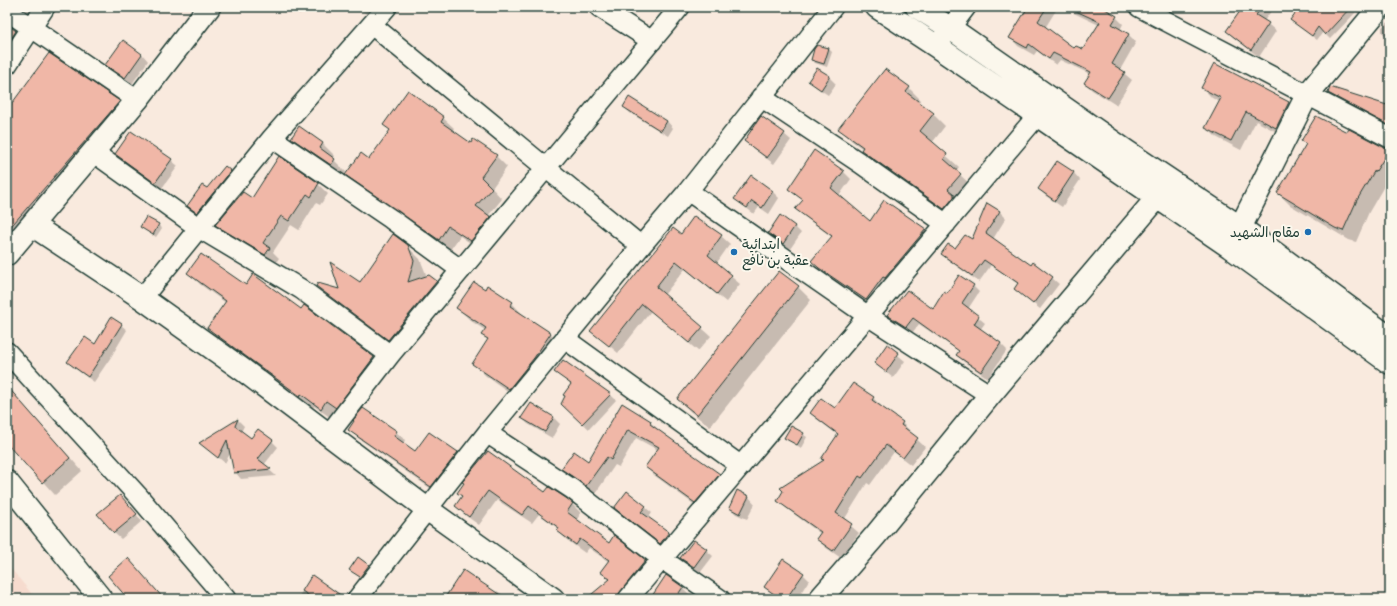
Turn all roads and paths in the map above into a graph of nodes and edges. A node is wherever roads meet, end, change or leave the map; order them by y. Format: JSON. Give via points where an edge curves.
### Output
{"nodes":[{"id":1,"x":45,"y":7,"type":"edge"},
{"id":2,"x":208,"y":7,"type":"edge"},
{"id":3,"x":387,"y":7,"type":"edge"},
{"id":4,"x":600,"y":7,"type":"edge"},
{"id":5,"x":680,"y":7,"type":"edge"},
{"id":6,"x":833,"y":7,"type":"edge"},
{"id":7,"x":877,"y":7,"type":"edge"},
{"id":8,"x":917,"y":7,"type":"edge"},
{"id":9,"x":966,"y":7,"type":"edge"},
{"id":10,"x":1139,"y":7,"type":"edge"},
{"id":11,"x":1380,"y":7,"type":"edge"},
{"id":12,"x":7,"y":12,"type":"edge"},
{"id":13,"x":372,"y":25,"type":"junction"},
{"id":14,"x":30,"y":28,"type":"junction"},
{"id":15,"x":950,"y":28,"type":"junction"},
{"id":16,"x":652,"y":42,"type":"junction"},
{"id":17,"x":936,"y":46,"type":"junction"},
{"id":18,"x":7,"y":65,"type":"edge"},
{"id":19,"x":1306,"y":95,"type":"junction"},
{"id":20,"x":761,"y":97,"type":"junction"},
{"id":21,"x":137,"y":100,"type":"junction"},
{"id":22,"x":1037,"y":116,"type":"junction"},
{"id":23,"x":272,"y":138,"type":"junction"},
{"id":24,"x":1390,"y":138,"type":"edge"},
{"id":25,"x":93,"y":152,"type":"junction"},
{"id":26,"x":546,"y":169,"type":"junction"},
{"id":27,"x":1164,"y":189,"type":"junction"},
{"id":28,"x":688,"y":191,"type":"junction"},
{"id":29,"x":946,"y":224,"type":"junction"},
{"id":30,"x":32,"y":226,"type":"junction"},
{"id":31,"x":199,"y":228,"type":"junction"},
{"id":32,"x":1240,"y":228,"type":"junction"},
{"id":33,"x":641,"y":246,"type":"junction"},
{"id":34,"x":1230,"y":247,"type":"junction"},
{"id":35,"x":7,"y":254,"type":"edge"},
{"id":36,"x":461,"y":270,"type":"junction"},
{"id":37,"x":142,"y":298,"type":"junction"},
{"id":38,"x":868,"y":316,"type":"junction"},
{"id":39,"x":1390,"y":338,"type":"edge"},
{"id":40,"x":565,"y":339,"type":"junction"},
{"id":41,"x":7,"y":352,"type":"edge"},
{"id":42,"x":390,"y":355,"type":"junction"},
{"id":43,"x":1390,"y":363,"type":"edge"},
{"id":44,"x":990,"y":395,"type":"junction"},
{"id":45,"x":487,"y":433,"type":"junction"},
{"id":46,"x":329,"y":434,"type":"junction"},
{"id":47,"x":741,"y":466,"type":"junction"},
{"id":48,"x":7,"y":482,"type":"edge"},
{"id":49,"x":7,"y":498,"type":"edge"},
{"id":50,"x":427,"y":509,"type":"junction"},
{"id":51,"x":662,"y":559,"type":"junction"},
{"id":52,"x":88,"y":599,"type":"edge"},
{"id":53,"x":102,"y":599,"type":"edge"},
{"id":54,"x":226,"y":599,"type":"edge"},
{"id":55,"x":356,"y":599,"type":"edge"},
{"id":56,"x":553,"y":599,"type":"edge"},
{"id":57,"x":628,"y":599,"type":"edge"},
{"id":58,"x":720,"y":599,"type":"edge"},
{"id":59,"x":820,"y":599,"type":"edge"}],
"edges":[{"from":1,"to":14,"type":"street"},
{"from":2,"to":21,"type":"street"},
{"from":3,"to":13,"type":"street"},
{"from":4,"to":16,"type":"street"},
{"from":5,"to":16,"type":"street"},
{"from":6,"to":20,"type":"street"},
{"from":7,"to":17,"type":"street"},
{"from":8,"to":15,"type":"street"},
{"from":9,"to":15,"type":"street"},
{"from":10,"to":19,"type":"street"},
{"from":11,"to":19,"type":"street"},
{"from":12,"to":14,"type":"street"},
{"from":13,"to":23,"type":"street"},
{"from":13,"to":26,"type":"street"},
{"from":14,"to":18,"type":"street"},
{"from":14,"to":21,"type":"street"},
{"from":15,"to":17,"type":"street"},
{"from":15,"to":27,"type":"street"},
{"from":16,"to":26,"type":"street"},
{"from":17,"to":22,"type":"street"},
{"from":19,"to":24,"type":"street"},
{"from":19,"to":32,"type":"street"},
{"from":20,"to":28,"type":"street"},
{"from":20,"to":29,"type":"street"},
{"from":21,"to":25,"type":"street"},
{"from":22,"to":27,"type":"street"},
{"from":22,"to":29,"type":"street"},
{"from":23,"to":31,"type":"street"},
{"from":23,"to":36,"type":"street"},
{"from":25,"to":30,"type":"street"},
{"from":25,"to":31,"type":"street"},
{"from":26,"to":33,"type":"street"},
{"from":26,"to":36,"type":"street"},
{"from":27,"to":32,"type":"street"},
{"from":27,"to":34,"type":"street"},
{"from":27,"to":44,"type":"street"},
{"from":28,"to":33,"type":"street"},
{"from":28,"to":38,"type":"street"},
{"from":29,"to":38,"type":"street"},
{"from":30,"to":35,"type":"street"},
{"from":30,"to":37,"type":"street"},
{"from":31,"to":37,"type":"street"},
{"from":31,"to":42,"type":"street","via":[[302,289]]},
{"from":32,"to":34,"type":"street"},
{"from":32,"to":39,"type":"street"},
{"from":33,"to":40,"type":"street"},
{"from":34,"to":43,"type":"street"},
{"from":36,"to":42,"type":"street"},
{"from":37,"to":46,"type":"street"},
{"from":38,"to":44,"type":"street"},
{"from":38,"to":47,"type":"street"},
{"from":40,"to":45,"type":"street"},
{"from":40,"to":47,"type":"street"},
{"from":41,"to":54,"type":"street","via":[[139,497]]},
{"from":42,"to":46,"type":"street"},
{"from":44,"to":59,"type":"street"},
{"from":45,"to":50,"type":"street"},
{"from":45,"to":51,"type":"street","via":[[572,489]]},
{"from":46,"to":50,"type":"street"},
{"from":47,"to":51,"type":"street"},
{"from":48,"to":53,"type":"street"},
{"from":49,"to":52,"type":"street"},
{"from":50,"to":55,"type":"street"},
{"from":50,"to":56,"type":"street"},
{"from":51,"to":57,"type":"street"},
{"from":51,"to":58,"type":"street"}]}
